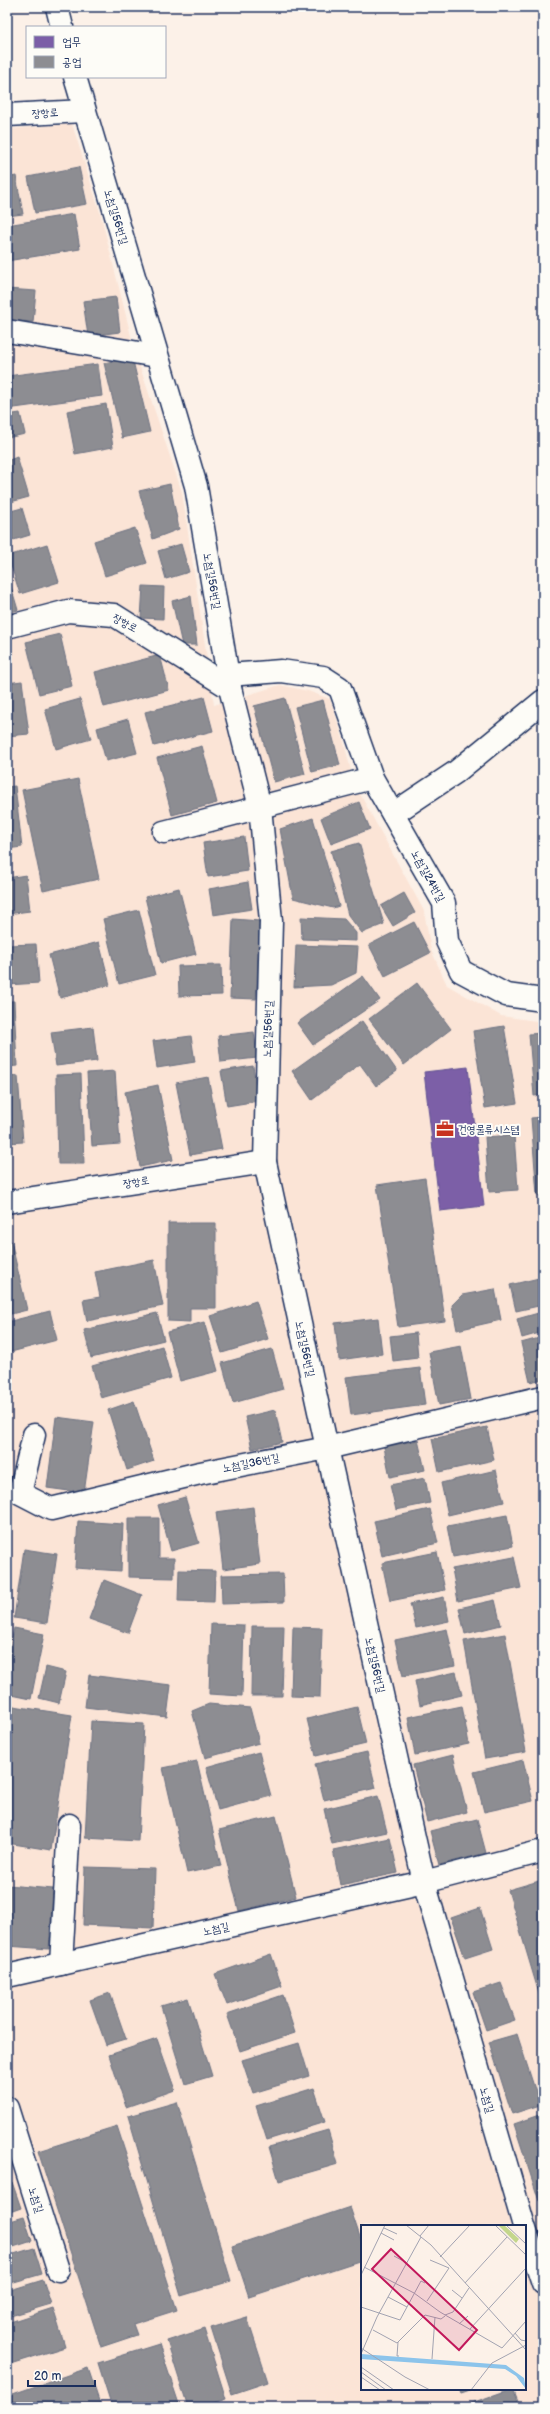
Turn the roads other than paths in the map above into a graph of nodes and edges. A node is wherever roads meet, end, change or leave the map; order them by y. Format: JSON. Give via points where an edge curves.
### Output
{"nodes":[{"id":1,"x":57,"y":7,"type":"edge"},
{"id":2,"x":62,"y":26,"type":"edge"},
{"id":3,"x":75,"y":78,"type":"edge"},
{"id":4,"x":84,"y":110,"type":"junction"},
{"id":5,"x":7,"y":115,"type":"edge"},
{"id":6,"x":7,"y":332,"type":"edge"},
{"id":7,"x":158,"y":356,"type":"junction"},
{"id":8,"x":7,"y":627,"type":"edge"},
{"id":9,"x":229,"y":682,"type":"junction"},
{"id":10,"x":543,"y":702,"type":"edge"},
{"id":11,"x":372,"y":778,"type":"junction"},
{"id":12,"x":260,"y":807,"type":"junction"},
{"id":13,"x":393,"y":814,"type":"junction"},
{"id":14,"x":164,"y":832,"type":"dead end"},
{"id":15,"x":543,"y":1000,"type":"edge"},
{"id":16,"x":265,"y":1162,"type":"junction"},
{"id":17,"x":7,"y":1202,"type":"edge"},
{"id":18,"x":543,"y":1397,"type":"edge"},
{"id":19,"x":34,"y":1435,"type":"dead end"},
{"id":20,"x":327,"y":1448,"type":"junction"},
{"id":21,"x":69,"y":1825,"type":"dead end"},
{"id":22,"x":543,"y":1851,"type":"edge"},
{"id":23,"x":424,"y":1882,"type":"junction"},
{"id":24,"x":60,"y":1964,"type":"junction"},
{"id":25,"x":7,"y":1976,"type":"edge"},
{"id":26,"x":7,"y":2108,"type":"edge"},
{"id":27,"x":524,"y":2225,"type":"edge"},
{"id":28,"x":526,"y":2232,"type":"edge"},
{"id":29,"x":58,"y":2270,"type":"dead end"},
{"id":30,"x":543,"y":2283,"type":"edge"}],
"edges":[{"from":1,"to":2,"type":"street"},
{"from":3,"to":4,"type":"street","name":"노첨길56번길"},
{"from":4,"to":5,"type":"street","name":"장항로"},
{"from":4,"to":7,"type":"street","name":"노첨길56번길"},
{"from":6,"to":7,"type":"street"},
{"from":7,"to":9,"type":"street","name":"노첨길56번길","via":[[196,486]]},
{"from":8,"to":9,"type":"street","name":"장항로","via":[[68,611],[114,615]]},
{"from":9,"to":11,"type":"street","name":"노첨길24번길","via":[[281,671],[323,677],[340,688]]},
{"from":9,"to":12,"type":"street","name":"노첨길56번길"},
{"from":10,"to":13,"type":"street","via":[[456,772]]},
{"from":11,"to":12,"type":"street"},
{"from":11,"to":13,"type":"street","name":"노첨길24번길"},
{"from":12,"to":14,"type":"street"},
{"from":12,"to":16,"type":"street","name":"노첨길56번길","via":[[272,921]]},
{"from":13,"to":15,"type":"street","name":"노첨길24번길","via":[[444,903],[447,941],[461,971],[506,995]]},
{"from":16,"to":17,"type":"street","name":"장항로"},
{"from":16,"to":20,"type":"street","name":"노첨길56번길"},
{"from":18,"to":20,"type":"street","name":"노첨길36번길"},
{"from":19,"to":20,"type":"street","name":"노첨길36번길","via":[[20,1494],[51,1509],[200,1473]]},
{"from":20,"to":23,"type":"street","name":"노첨길56번길"},
{"from":21,"to":24,"type":"street"},
{"from":22,"to":23,"type":"street","name":"노첨길"},
{"from":23,"to":24,"type":"street","name":"노첨길"},
{"from":23,"to":27,"type":"street","name":"노첨길"},
{"from":24,"to":25,"type":"street","name":"노첨길"},
{"from":26,"to":29,"type":"street","name":"노첨길"},
{"from":28,"to":30,"type":"street"}]}
